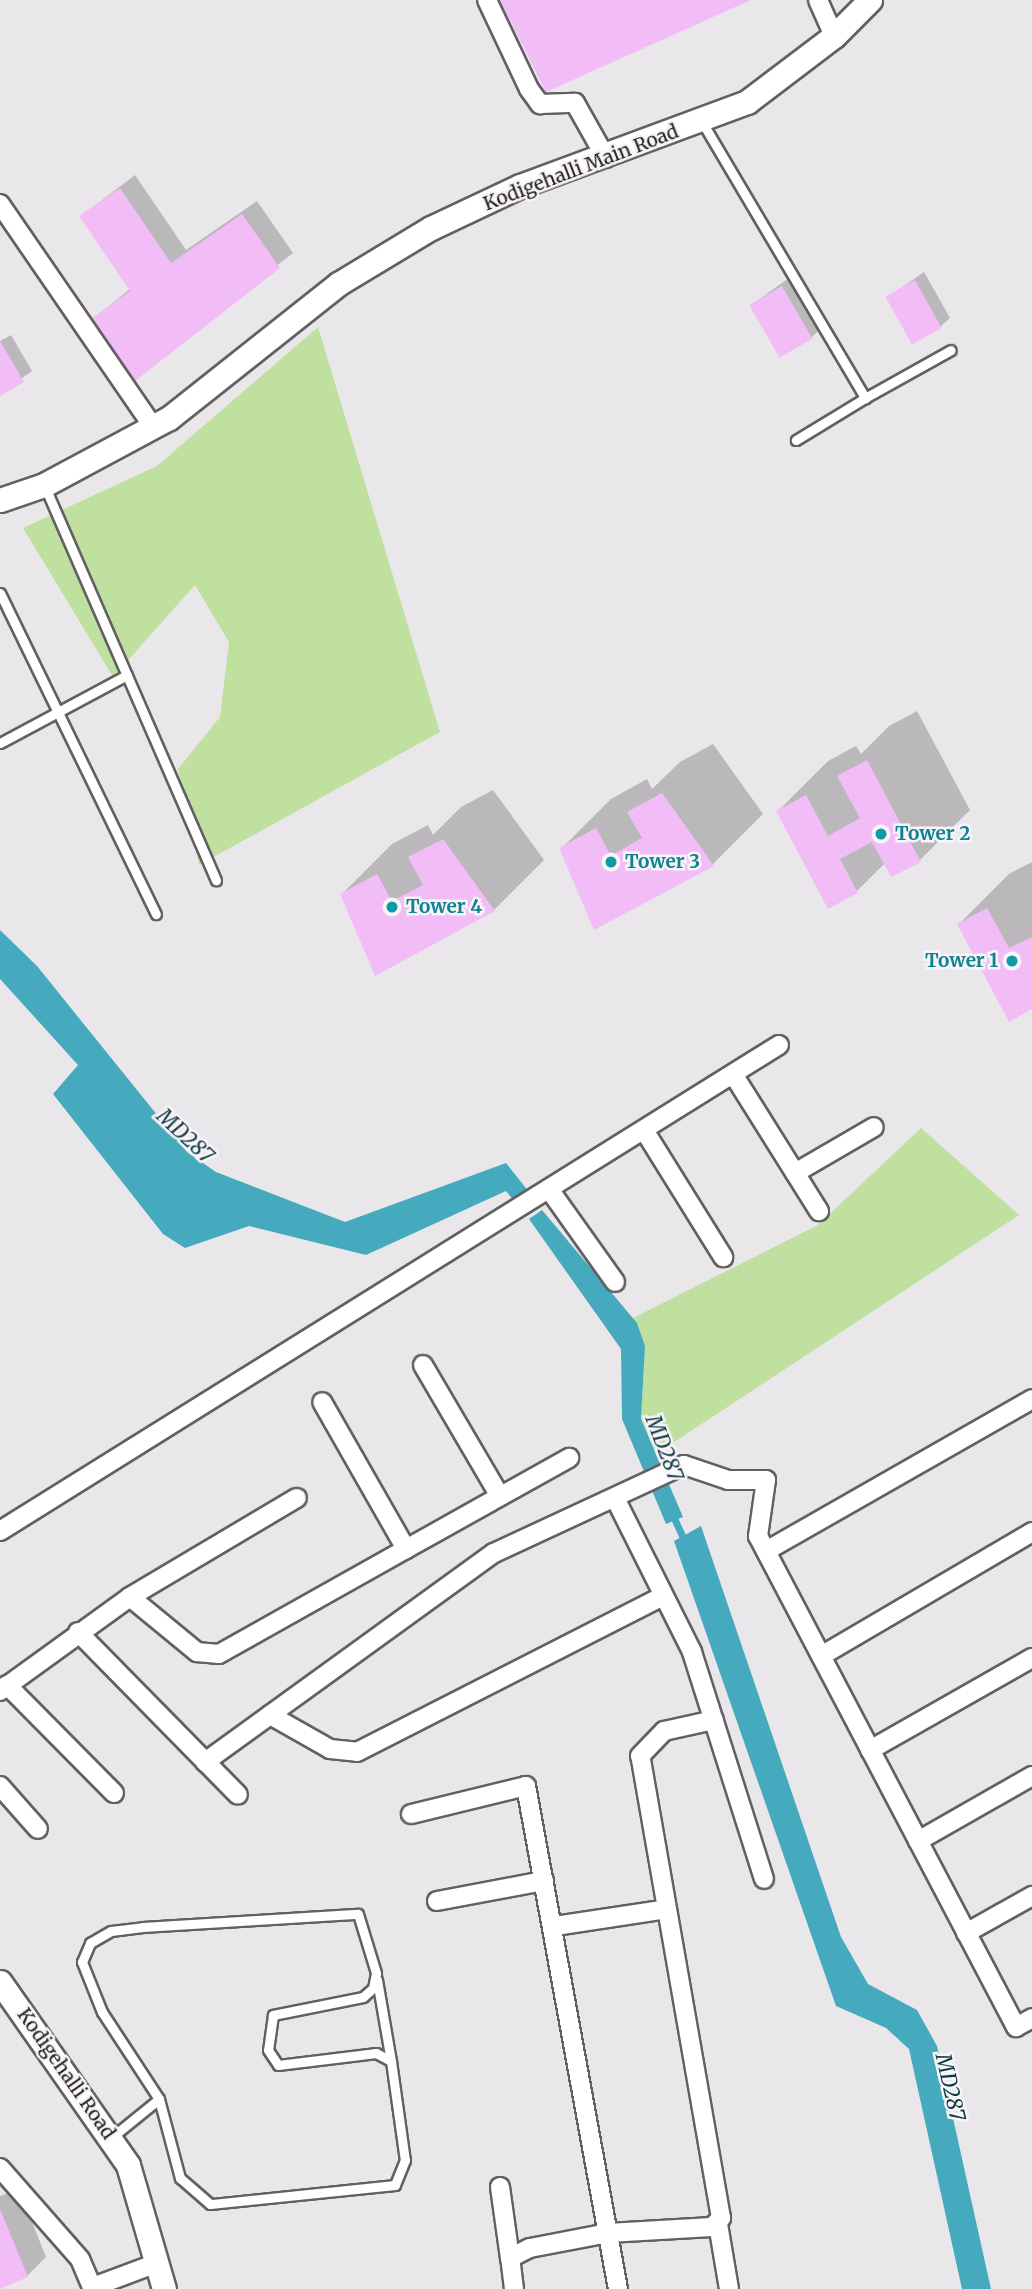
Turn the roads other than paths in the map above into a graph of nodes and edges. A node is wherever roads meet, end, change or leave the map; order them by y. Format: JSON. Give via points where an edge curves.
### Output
{"nodes":[{"id":1,"x":487,"y":0,"type":"edge"},
{"id":2,"x":818,"y":0,"type":"edge"},
{"id":3,"x":870,"y":0,"type":"edge"},
{"id":4,"x":834,"y":36,"type":"junction"},
{"id":5,"x":702,"y":122,"type":"junction"},
{"id":6,"x":606,"y":158,"type":"junction"},
{"id":7,"x":0,"y":204,"type":"edge"},
{"id":8,"x":951,"y":351,"type":"dead end"},
{"id":9,"x":865,"y":398,"type":"junction"},
{"id":10,"x":153,"y":427,"type":"junction"},
{"id":11,"x":796,"y":440,"type":"dead end"},
{"id":12,"x":44,"y":485,"type":"junction"},
{"id":13,"x":0,"y":500,"type":"edge"},
{"id":14,"x":0,"y":593,"type":"edge"},
{"id":15,"x":127,"y":676,"type":"junction"},
{"id":16,"x":58,"y":712,"type":"junction"},
{"id":17,"x":0,"y":743,"type":"edge"},
{"id":18,"x":216,"y":880,"type":"dead end"},
{"id":19,"x":156,"y":914,"type":"dead end"},
{"id":20,"x":779,"y":1045,"type":"dead end"},
{"id":21,"x":733,"y":1074,"type":"junction"},
{"id":22,"x":874,"y":1127,"type":"dead end"},
{"id":23,"x":644,"y":1130,"type":"junction"},
{"id":24,"x":795,"y":1173,"type":"junction"},
{"id":25,"x":549,"y":1189,"type":"junction"},
{"id":26,"x":819,"y":1211,"type":"dead end"},
{"id":27,"x":723,"y":1257,"type":"dead end"},
{"id":28,"x":615,"y":1282,"type":"dead end"},
{"id":29,"x":423,"y":1364,"type":"dead end"},
{"id":30,"x":1032,"y":1399,"type":"edge"},
{"id":31,"x":322,"y":1402,"type":"dead end"},
{"id":32,"x":569,"y":1458,"type":"dead end"},
{"id":33,"x":500,"y":1496,"type":"junction"},
{"id":34,"x":297,"y":1498,"type":"dead end"},
{"id":35,"x":615,"y":1498,"type":"junction"},
{"id":36,"x":0,"y":1531,"type":"edge"},
{"id":37,"x":1032,"y":1532,"type":"edge"},
{"id":38,"x":405,"y":1549,"type":"junction"},
{"id":39,"x":766,"y":1552,"type":"junction"},
{"id":40,"x":663,"y":1596,"type":"junction"},
{"id":41,"x":130,"y":1597,"type":"junction"},
{"id":42,"x":78,"y":1632,"type":"junction"},
{"id":43,"x":821,"y":1656,"type":"junction"},
{"id":44,"x":1032,"y":1658,"type":"edge"},
{"id":45,"x":4,"y":1688,"type":"edge"},
{"id":46,"x":270,"y":1715,"type":"junction"},
{"id":47,"x":714,"y":1720,"type":"junction"},
{"id":48,"x":870,"y":1750,"type":"junction"},
{"id":49,"x":205,"y":1762,"type":"junction"},
{"id":50,"x":1032,"y":1776,"type":"edge"},
{"id":51,"x":0,"y":1786,"type":"edge"},
{"id":52,"x":114,"y":1793,"type":"dead end"},
{"id":53,"x":238,"y":1795,"type":"dead end"},
{"id":54,"x":411,"y":1814,"type":"dead end"},
{"id":55,"x":38,"y":1829,"type":"dead end"},
{"id":56,"x":918,"y":1841,"type":"junction"},
{"id":57,"x":764,"y":1879,"type":"dead end"},
{"id":58,"x":544,"y":1881,"type":"junction"},
{"id":59,"x":1032,"y":1896,"type":"edge"},
{"id":60,"x":437,"y":1901,"type":"dead end"},
{"id":61,"x":667,"y":1909,"type":"junction"},
{"id":62,"x":555,"y":1926,"type":"junction"},
{"id":63,"x":966,"y":1933,"type":"junction"},
{"id":64,"x":376,"y":1973,"type":"junction"},
{"id":65,"x":0,"y":1982,"type":"edge"},
{"id":66,"x":1032,"y":2018,"type":"edge"},
{"id":67,"x":391,"y":2061,"type":"junction"},
{"id":68,"x":159,"y":2099,"type":"junction"},
{"id":69,"x":112,"y":2137,"type":"junction"},
{"id":70,"x":0,"y":2168,"type":"edge"},
{"id":71,"x":499,"y":2187,"type":"dead end"},
{"id":72,"x":718,"y":2224,"type":"junction"},
{"id":73,"x":608,"y":2233,"type":"junction"},
{"id":74,"x":510,"y":2258,"type":"junction"},
{"id":75,"x":157,"y":2263,"type":"junction"},
{"id":76,"x":93,"y":2288,"type":"edge"},
{"id":77,"x":164,"y":2289,"type":"edge"},
{"id":78,"x":514,"y":2289,"type":"edge"},
{"id":79,"x":618,"y":2289,"type":"edge"},
{"id":80,"x":729,"y":2289,"type":"edge"}],
"edges":[{"from":1,"to":6,"type":"street","via":[[540,104],[575,103]]},
{"from":2,"to":4,"type":"street"},
{"from":3,"to":4,"type":"street","name":"Kodigehalli Main Road"},
{"from":4,"to":5,"type":"street","name":"Kodigehalli Main Road","via":[[747,102]]},
{"from":5,"to":6,"type":"street","name":"Kodigehalli Main Road"},
{"from":5,"to":9,"type":"lane"},
{"from":6,"to":10,"type":"street","name":"Kodigehalli Main Road","via":[[520,186],[419,235],[338,284]]},
{"from":7,"to":10,"type":"street"},
{"from":8,"to":9,"type":"lane"},
{"from":9,"to":11,"type":"lane"},
{"from":10,"to":12,"type":"street","name":"Kodigehalli Main Road"},
{"from":12,"to":13,"type":"street","name":"Kodigehalli Main Road"},
{"from":12,"to":15,"type":"lane"},
{"from":14,"to":16,"type":"lane"},
{"from":15,"to":16,"type":"lane"},
{"from":15,"to":18,"type":"lane"},
{"from":16,"to":17,"type":"lane"},
{"from":16,"to":19,"type":"lane"},
{"from":20,"to":21,"type":"street"},
{"from":21,"to":23,"type":"street"},
{"from":21,"to":24,"type":"street"},
{"from":22,"to":24,"type":"street"},
{"from":23,"to":25,"type":"street"},
{"from":23,"to":27,"type":"street"},
{"from":24,"to":26,"type":"street"},
{"from":25,"to":28,"type":"street"},
{"from":25,"to":36,"type":"street"},
{"from":29,"to":33,"type":"street"},
{"from":30,"to":39,"type":"street"},
{"from":31,"to":38,"type":"street"},
{"from":32,"to":33,"type":"street"},
{"from":33,"to":38,"type":"street"},
{"from":34,"to":41,"type":"street"},
{"from":35,"to":39,"type":"street","via":[[684,1465],[728,1480],[766,1480],[758,1536]]},
{"from":35,"to":40,"type":"street"},
{"from":35,"to":46,"type":"street","via":[[494,1553]]},
{"from":37,"to":43,"type":"street"},
{"from":38,"to":41,"type":"street","via":[[219,1654],[197,1652]]},
{"from":39,"to":43,"type":"street"},
{"from":40,"to":46,"type":"street","via":[[357,1752],[330,1749]]},
{"from":40,"to":47,"type":"street","via":[[692,1652]]},
{"from":41,"to":42,"type":"street"},
{"from":42,"to":45,"type":"street"},
{"from":42,"to":49,"type":"street"},
{"from":43,"to":48,"type":"street"},
{"from":44,"to":48,"type":"street"},
{"from":45,"to":52,"type":"street"},
{"from":46,"to":49,"type":"street"},
{"from":47,"to":57,"type":"street"},
{"from":47,"to":61,"type":"street","via":[[664,1731],[639,1756]]},
{"from":48,"to":56,"type":"street"},
{"from":49,"to":53,"type":"street"},
{"from":50,"to":56,"type":"street"},
{"from":51,"to":55,"type":"street"},
{"from":54,"to":58,"type":"street","via":[[526,1786]]},
{"from":56,"to":63,"type":"street"},
{"from":58,"to":60,"type":"street"},
{"from":58,"to":62,"type":"street"},
{"from":59,"to":63,"type":"street"},
{"from":61,"to":62,"type":"street"},
{"from":61,"to":72,"type":"street","via":[[721,2211]]},
{"from":62,"to":73,"type":"street"},
{"from":63,"to":66,"type":"street","via":[[1016,2027]]},
{"from":64,"to":67,"type":"lane"},
{"from":64,"to":67,"type":"lane","via":[[363,1997],[273,2015],[268,2050],[278,2065],[376,2053]]},
{"from":64,"to":68,"type":"lane","via":[[358,1914],[143,1927],[111,1931],[90,1943],[82,1962],[102,2012]]},
{"from":65,"to":69,"type":"street","name":"Kodigehalli Road"},
{"from":67,"to":68,"type":"lane","via":[[405,2160],[395,2185],[210,2204],[180,2178]]},
{"from":68,"to":69,"type":"lane"},
{"from":69,"to":75,"type":"street","name":"Kodigehalli Road","via":[[128,2165]]},
{"from":70,"to":76,"type":"street","via":[[80,2259]]},
{"from":71,"to":74,"type":"street"},
{"from":72,"to":73,"type":"street"},
{"from":72,"to":80,"type":"street"},
{"from":73,"to":74,"type":"street","via":[[541,2245]]},
{"from":73,"to":79,"type":"street"},
{"from":74,"to":78,"type":"street"},
{"from":75,"to":76,"type":"street"},
{"from":75,"to":77,"type":"street","name":"Kodigehalli Road"}]}
